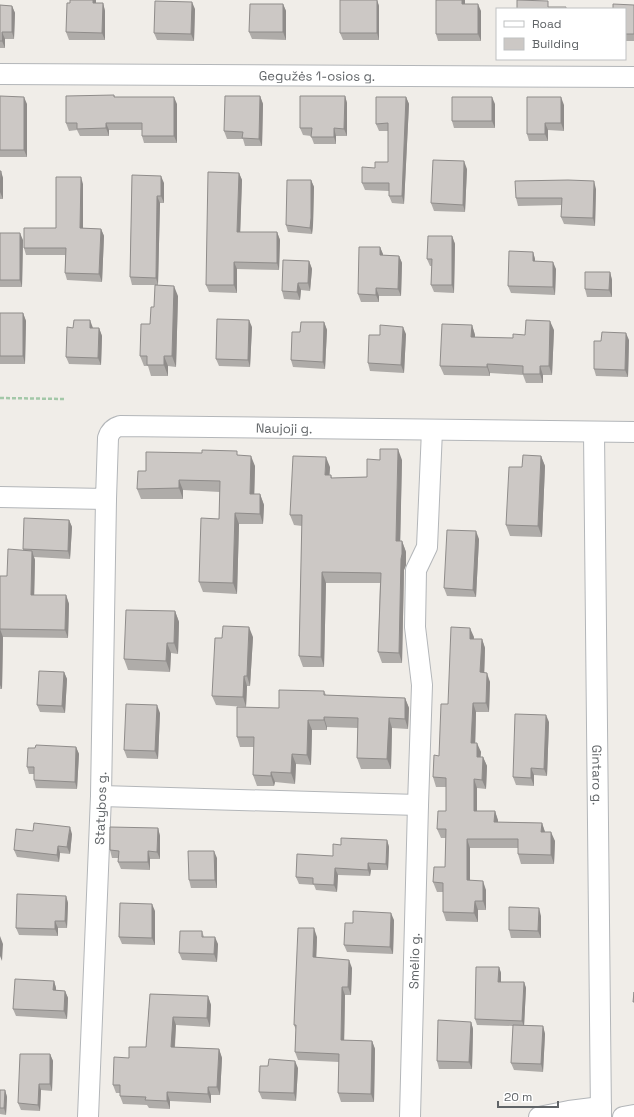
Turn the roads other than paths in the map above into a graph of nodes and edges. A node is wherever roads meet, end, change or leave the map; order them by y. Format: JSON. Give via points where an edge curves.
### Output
{"nodes":[{"id":1,"x":0,"y":74,"type":"edge"},
{"id":2,"x":634,"y":77,"type":"edge"},
{"id":3,"x":432,"y":430,"type":"junction"},
{"id":4,"x":594,"y":432,"type":"junction"},
{"id":5,"x":634,"y":432,"type":"edge"},
{"id":6,"x":0,"y":496,"type":"edge"},
{"id":7,"x":106,"y":499,"type":"junction"},
{"id":8,"x":101,"y":796,"type":"junction"},
{"id":9,"x":418,"y":805,"type":"junction"},
{"id":10,"x":601,"y":1112,"type":"edge"},
{"id":11,"x":634,"y":1115,"type":"edge"},
{"id":12,"x":88,"y":1117,"type":"edge"},
{"id":13,"x":410,"y":1117,"type":"edge"},
{"id":14,"x":539,"y":1117,"type":"edge"},
{"id":15,"x":623,"y":1117,"type":"edge"}],
"edges":[{"from":1,"to":2,"type":"street","name":"Gegužės 1-osios g."},
{"from":3,"to":4,"type":"street","name":"Naujoji g."},
{"from":3,"to":7,"type":"street","name":"Naujoji g.","via":[[115,427],[108,438]]},
{"from":3,"to":9,"type":"street","name":"Smėlio g.","via":[[427,548],[416,570],[415,628],[422,685]]},
{"from":4,"to":5,"type":"street","name":"Naujoji g."},
{"from":4,"to":10,"type":"street","name":"Gintaro g."},
{"from":6,"to":7,"type":"street"},
{"from":7,"to":8,"type":"street","name":"Statybos g."},
{"from":8,"to":9,"type":"street"},
{"from":8,"to":12,"type":"street","name":"Statybos g."},
{"from":9,"to":13,"type":"street","name":"Smėlio g."},
{"from":10,"to":14,"type":"street","via":[[569,1111]]},
{"from":11,"to":15,"type":"street"}]}
